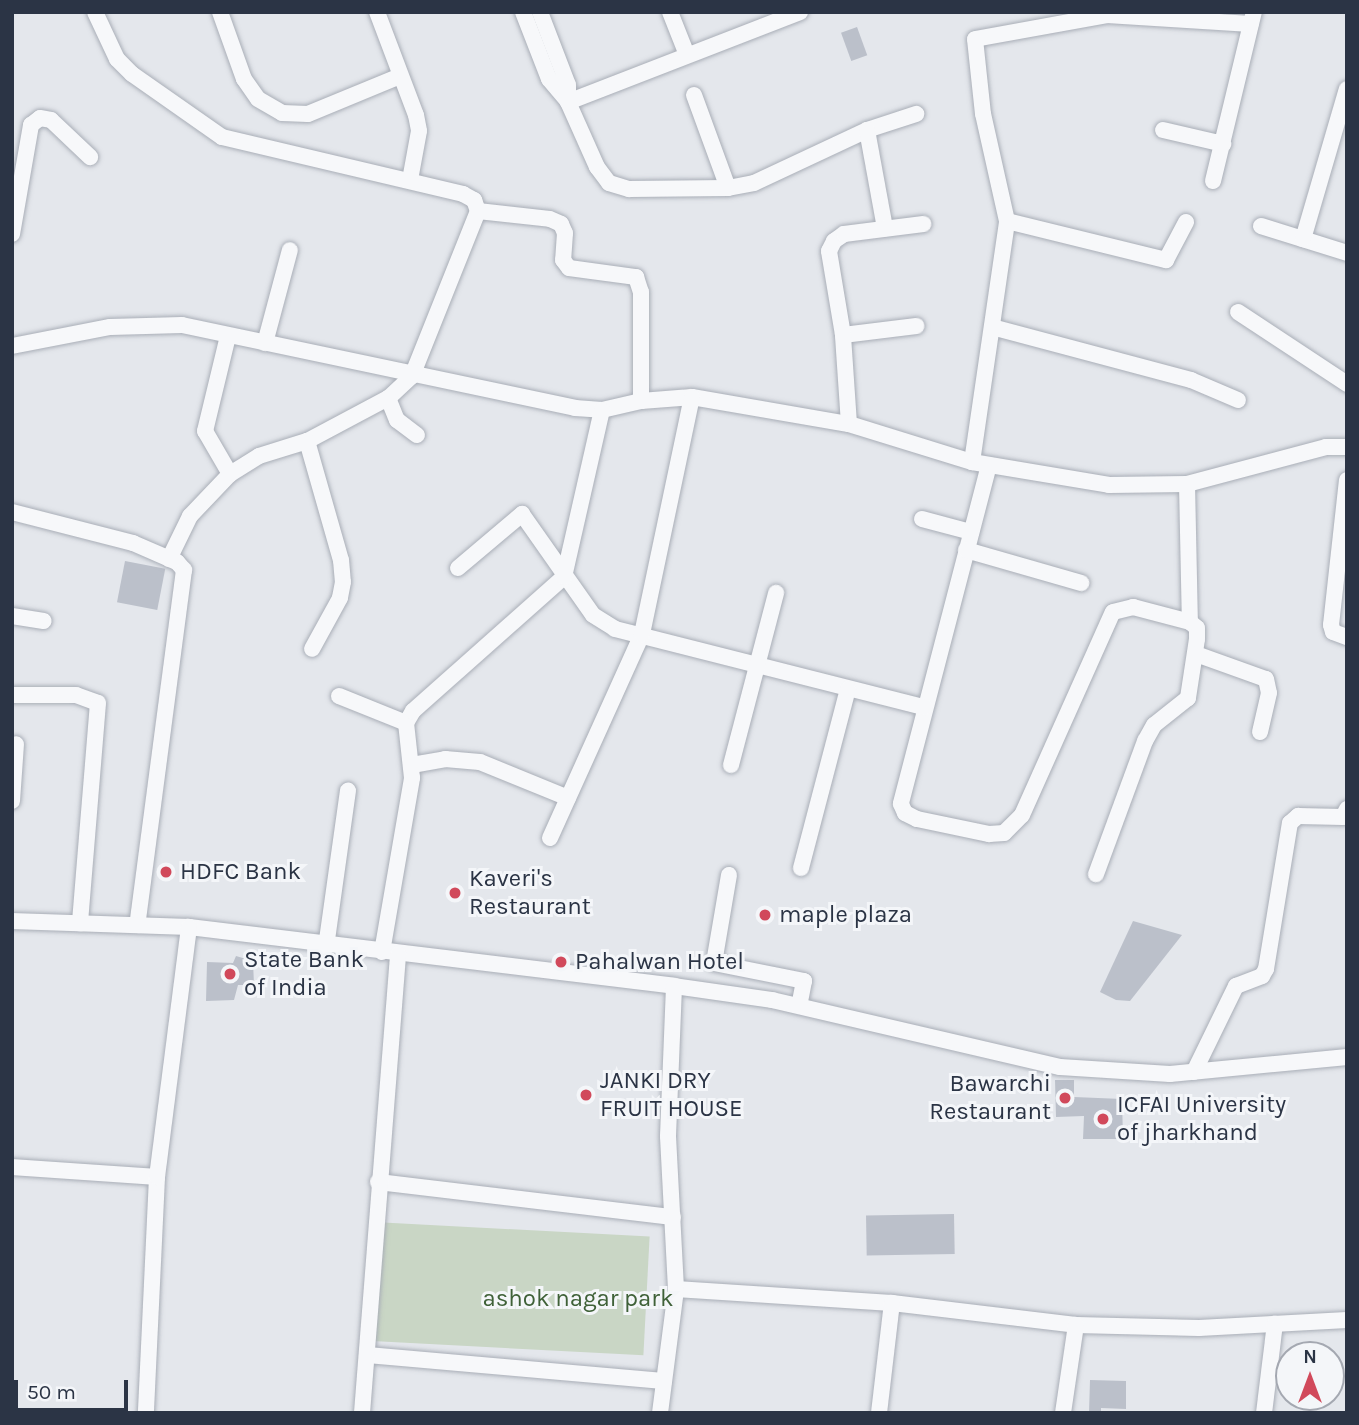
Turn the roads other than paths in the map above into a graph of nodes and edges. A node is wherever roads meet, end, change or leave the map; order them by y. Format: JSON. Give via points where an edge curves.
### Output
{"nodes":[{"id":1,"x":95,"y":12,"type":"edge"},
{"id":2,"x":220,"y":12,"type":"edge"},
{"id":3,"x":377,"y":12,"type":"edge"},
{"id":4,"x":523,"y":12,"type":"edge"},
{"id":5,"x":540,"y":12,"type":"edge"},
{"id":6,"x":670,"y":12,"type":"edge"},
{"id":7,"x":800,"y":12,"type":"edge"},
{"id":8,"x":1253,"y":18,"type":"edge"},
{"id":9,"x":687,"y":55,"type":"junction"},
{"id":10,"x":400,"y":76,"type":"junction"},
{"id":11,"x":1347,"y":89,"type":"edge"},
{"id":12,"x":694,"y":95,"type":"dead end"},
{"id":13,"x":568,"y":102,"type":"junction"},
{"id":14,"x":916,"y":114,"type":"dead end"},
{"id":15,"x":867,"y":130,"type":"junction"},
{"id":16,"x":1163,"y":130,"type":"dead end"},
{"id":17,"x":1340,"y":139,"type":"edge"},
{"id":18,"x":1223,"y":144,"type":"junction"},
{"id":19,"x":90,"y":157,"type":"dead end"},
{"id":20,"x":17,"y":170,"type":"edge"},
{"id":21,"x":410,"y":180,"type":"junction"},
{"id":22,"x":1213,"y":181,"type":"dead end"},
{"id":23,"x":728,"y":188,"type":"junction"},
{"id":24,"x":478,"y":211,"type":"junction"},
{"id":25,"x":1007,"y":221,"type":"junction"},
{"id":26,"x":1186,"y":222,"type":"dead end"},
{"id":27,"x":923,"y":224,"type":"dead end"},
{"id":28,"x":1261,"y":226,"type":"dead end"},
{"id":29,"x":885,"y":228,"type":"junction"},
{"id":30,"x":12,"y":234,"type":"edge"},
{"id":31,"x":1303,"y":239,"type":"junction"},
{"id":32,"x":290,"y":250,"type":"dead end"},
{"id":33,"x":1347,"y":253,"type":"edge"},
{"id":34,"x":1238,"y":312,"type":"dead end"},
{"id":35,"x":916,"y":326,"type":"dead end"},
{"id":36,"x":992,"y":327,"type":"junction"},
{"id":37,"x":844,"y":335,"type":"junction"},
{"id":38,"x":228,"y":336,"type":"junction"},
{"id":39,"x":265,"y":343,"type":"junction"},
{"id":40,"x":12,"y":346,"type":"edge"},
{"id":41,"x":412,"y":376,"type":"junction"},
{"id":42,"x":1347,"y":384,"type":"edge"},
{"id":43,"x":692,"y":397,"type":"junction"},
{"id":44,"x":388,"y":398,"type":"junction"},
{"id":45,"x":1238,"y":400,"type":"dead end"},
{"id":46,"x":641,"y":401,"type":"junction"},
{"id":47,"x":602,"y":410,"type":"junction"},
{"id":48,"x":849,"y":424,"type":"junction"},
{"id":49,"x":417,"y":435,"type":"dead end"},
{"id":50,"x":307,"y":441,"type":"junction"},
{"id":51,"x":1347,"y":447,"type":"edge"},
{"id":52,"x":972,"y":462,"type":"junction"},
{"id":53,"x":989,"y":465,"type":"junction"},
{"id":54,"x":230,"y":474,"type":"junction"},
{"id":55,"x":1347,"y":480,"type":"edge"},
{"id":56,"x":1187,"y":484,"type":"junction"},
{"id":57,"x":12,"y":512,"type":"edge"},
{"id":58,"x":922,"y":519,"type":"dead end"},
{"id":59,"x":971,"y":531,"type":"junction"},
{"id":60,"x":966,"y":550,"type":"junction"},
{"id":61,"x":1342,"y":553,"type":"edge"},
{"id":62,"x":169,"y":559,"type":"junction"},
{"id":63,"x":458,"y":568,"type":"dead end"},
{"id":64,"x":564,"y":577,"type":"junction"},
{"id":65,"x":1081,"y":583,"type":"dead end"},
{"id":66,"x":776,"y":593,"type":"dead end"},
{"id":67,"x":12,"y":616,"type":"edge"},
{"id":68,"x":44,"y":621,"type":"dead end"},
{"id":69,"x":1191,"y":622,"type":"junction"},
{"id":70,"x":642,"y":634,"type":"junction"},
{"id":71,"x":1347,"y":637,"type":"edge"},
{"id":72,"x":312,"y":649,"type":"dead end"},
{"id":73,"x":1196,"y":654,"type":"junction"},
{"id":74,"x":756,"y":667,"type":"junction"},
{"id":75,"x":848,"y":690,"type":"junction"},
{"id":76,"x":12,"y":695,"type":"edge"},
{"id":77,"x":339,"y":696,"type":"dead end"},
{"id":78,"x":924,"y":707,"type":"junction"},
{"id":79,"x":406,"y":723,"type":"junction"},
{"id":80,"x":1260,"y":732,"type":"dead end"},
{"id":81,"x":16,"y":744,"type":"dead end"},
{"id":82,"x":412,"y":765,"type":"junction"},
{"id":83,"x":731,"y":765,"type":"dead end"},
{"id":84,"x":348,"y":790,"type":"dead end"},
{"id":85,"x":568,"y":798,"type":"junction"},
{"id":86,"x":12,"y":801,"type":"edge"},
{"id":87,"x":1346,"y":812,"type":"edge"},
{"id":88,"x":550,"y":838,"type":"dead end"},
{"id":89,"x":801,"y":869,"type":"dead end"},
{"id":90,"x":1096,"y":873,"type":"dead end"},
{"id":91,"x":729,"y":875,"type":"dead end"},
{"id":92,"x":12,"y":921,"type":"edge"},
{"id":93,"x":80,"y":923,"type":"junction"},
{"id":94,"x":137,"y":925,"type":"junction"},
{"id":95,"x":189,"y":927,"type":"junction"},
{"id":96,"x":326,"y":947,"type":"junction"},
{"id":97,"x":390,"y":953,"type":"junction"},
{"id":98,"x":674,"y":986,"type":"junction"},
{"id":99,"x":799,"y":1006,"type":"junction"},
{"id":100,"x":1347,"y":1057,"type":"edge"},
{"id":101,"x":1194,"y":1072,"type":"junction"},
{"id":102,"x":12,"y":1167,"type":"edge"},
{"id":103,"x":157,"y":1177,"type":"junction"},
{"id":104,"x":377,"y":1182,"type":"junction"},
{"id":105,"x":673,"y":1217,"type":"junction"},
{"id":106,"x":676,"y":1289,"type":"junction"},
{"id":107,"x":892,"y":1303,"type":"junction"},
{"id":108,"x":1347,"y":1320,"type":"edge"},
{"id":109,"x":1275,"y":1324,"type":"junction"},
{"id":110,"x":1076,"y":1325,"type":"junction"},
{"id":111,"x":367,"y":1355,"type":"junction"},
{"id":112,"x":664,"y":1381,"type":"junction"},
{"id":113,"x":146,"y":1413,"type":"edge"},
{"id":114,"x":362,"y":1413,"type":"edge"},
{"id":115,"x":660,"y":1413,"type":"edge"},
{"id":116,"x":879,"y":1413,"type":"edge"},
{"id":117,"x":1063,"y":1413,"type":"edge"},
{"id":118,"x":1264,"y":1413,"type":"edge"}],
"edges":[{"from":1,"to":21,"type":"street","via":[[117,59],[132,74],[222,137]]},
{"from":2,"to":10,"type":"street","via":[[244,79],[258,99],[282,113],[308,114]]},
{"from":3,"to":10,"type":"street"},
{"from":4,"to":13,"type":"street","via":[[549,79]]},
{"from":5,"to":13,"type":"street","via":[[568,85]]},
{"from":6,"to":9,"type":"street"},
{"from":7,"to":9,"type":"street"},
{"from":8,"to":18,"type":"street"},
{"from":8,"to":25,"type":"street","via":[[1107,15],[975,39],[983,114]]},
{"from":9,"to":13,"type":"street"},
{"from":10,"to":21,"type":"street","via":[[419,131]]},
{"from":11,"to":17,"type":"street"},
{"from":12,"to":23,"type":"street"},
{"from":13,"to":23,"type":"street","via":[[608,183],[629,189]]},
{"from":14,"to":15,"type":"street"},
{"from":15,"to":23,"type":"street","via":[[754,183]]},
{"from":15,"to":29,"type":"street"},
{"from":16,"to":18,"type":"street"},
{"from":17,"to":31,"type":"street"},
{"from":18,"to":22,"type":"street"},
{"from":19,"to":20,"type":"street","via":[[63,127],[40,118],[31,125]]},
{"from":20,"to":30,"type":"street"},
{"from":21,"to":24,"type":"street","via":[[463,194],[474,200]]},
{"from":24,"to":41,"type":"street"},
{"from":24,"to":46,"type":"street","via":[[550,219],[561,224],[565,233],[563,260],[569,268],[636,277],[641,292]]},
{"from":25,"to":26,"type":"street","via":[[1166,260]]},
{"from":25,"to":36,"type":"street"},
{"from":27,"to":29,"type":"street"},
{"from":28,"to":31,"type":"street"},
{"from":29,"to":37,"type":"street","via":[[834,241],[829,251]]},
{"from":31,"to":33,"type":"street"},
{"from":32,"to":39,"type":"street"},
{"from":34,"to":42,"type":"street"},
{"from":35,"to":37,"type":"street"},
{"from":36,"to":45,"type":"street","via":[[1191,380]]},
{"from":36,"to":52,"type":"street"},
{"from":37,"to":48,"type":"street"},
{"from":38,"to":39,"type":"street"},
{"from":38,"to":40,"type":"street","via":[[182,325],[110,327]]},
{"from":38,"to":54,"type":"street","via":[[205,431]]},
{"from":39,"to":41,"type":"street","via":[[353,358]]},
{"from":41,"to":44,"type":"street"},
{"from":41,"to":47,"type":"street"},
{"from":43,"to":46,"type":"street"},
{"from":43,"to":48,"type":"street"},
{"from":43,"to":70,"type":"street"},
{"from":44,"to":49,"type":"street","via":[[397,421]]},
{"from":44,"to":50,"type":"street"},
{"from":46,"to":47,"type":"street"},
{"from":47,"to":64,"type":"street"},
{"from":48,"to":52,"type":"street"},
{"from":50,"to":54,"type":"street","via":[[259,456]]},
{"from":50,"to":72,"type":"street","via":[[341,560],[343,582],[341,598]]},
{"from":51,"to":56,"type":"street","via":[[1326,447]]},
{"from":52,"to":53,"type":"street"},
{"from":53,"to":56,"type":"street","via":[[1110,485]]},
{"from":53,"to":59,"type":"street"},
{"from":54,"to":62,"type":"street","via":[[190,516]]},
{"from":55,"to":61,"type":"street"},
{"from":56,"to":69,"type":"street"},
{"from":57,"to":62,"type":"street","via":[[133,543]]},
{"from":58,"to":59,"type":"street"},
{"from":59,"to":60,"type":"street"},
{"from":60,"to":65,"type":"street"},
{"from":60,"to":78,"type":"street"},
{"from":61,"to":71,"type":"street","via":[[1331,625],[1333,632]]},
{"from":62,"to":94,"type":"street","via":[[184,570],[184,581]]},
{"from":63,"to":64,"type":"street","via":[[522,514]]},
{"from":64,"to":70,"type":"street","via":[[602,622]]},
{"from":64,"to":79,"type":"street","via":[[413,711]]},
{"from":66,"to":74,"type":"street"},
{"from":67,"to":68,"type":"street"},
{"from":69,"to":73,"type":"street","via":[[1197,628]]},
{"from":69,"to":78,"type":"street","via":[[1133,607],[1113,611],[1022,815],[1004,833],[989,834],[905,813],[901,793]]},
{"from":70,"to":74,"type":"street"},
{"from":70,"to":85,"type":"street"},
{"from":73,"to":80,"type":"street","via":[[1266,679],[1269,693]]},
{"from":73,"to":90,"type":"street","via":[[1188,698],[1154,725],[1145,741]]},
{"from":74,"to":75,"type":"street"},
{"from":74,"to":83,"type":"street"},
{"from":75,"to":78,"type":"street"},
{"from":75,"to":89,"type":"street"},
{"from":76,"to":93,"type":"street","via":[[76,695],[98,703]]},
{"from":77,"to":79,"type":"street"},
{"from":79,"to":82,"type":"street"},
{"from":81,"to":86,"type":"street"},
{"from":82,"to":85,"type":"street","via":[[445,759],[480,762]]},
{"from":82,"to":97,"type":"street"},
{"from":84,"to":96,"type":"street"},
{"from":85,"to":88,"type":"street"},
{"from":87,"to":101,"type":"street","via":[[1337,818],[1298,816],[1290,823],[1266,969],[1262,976],[1236,986]]},
{"from":91,"to":99,"type":"street","via":[[714,963],[804,981]]},
{"from":92,"to":93,"type":"street"},
{"from":93,"to":94,"type":"street"},
{"from":94,"to":95,"type":"street"},
{"from":95,"to":96,"type":"street"},
{"from":95,"to":103,"type":"street"},
{"from":96,"to":97,"type":"street"},
{"from":97,"to":98,"type":"street"},
{"from":97,"to":104,"type":"street"},
{"from":98,"to":99,"type":"street"},
{"from":98,"to":105,"type":"street","via":[[668,1136]]},
{"from":99,"to":101,"type":"street","via":[[1060,1067]]},
{"from":100,"to":101,"type":"street"},
{"from":102,"to":103,"type":"street"},
{"from":103,"to":113,"type":"street"},
{"from":104,"to":105,"type":"street"},
{"from":104,"to":111,"type":"street"},
{"from":105,"to":106,"type":"street"},
{"from":106,"to":107,"type":"street"},
{"from":106,"to":112,"type":"street"},
{"from":107,"to":110,"type":"street"},
{"from":107,"to":116,"type":"street"},
{"from":108,"to":109,"type":"street"},
{"from":109,"to":110,"type":"street"},
{"from":109,"to":118,"type":"street"},
{"from":110,"to":117,"type":"street"},
{"from":111,"to":112,"type":"street"},
{"from":111,"to":114,"type":"street"},
{"from":112,"to":115,"type":"street"}]}
